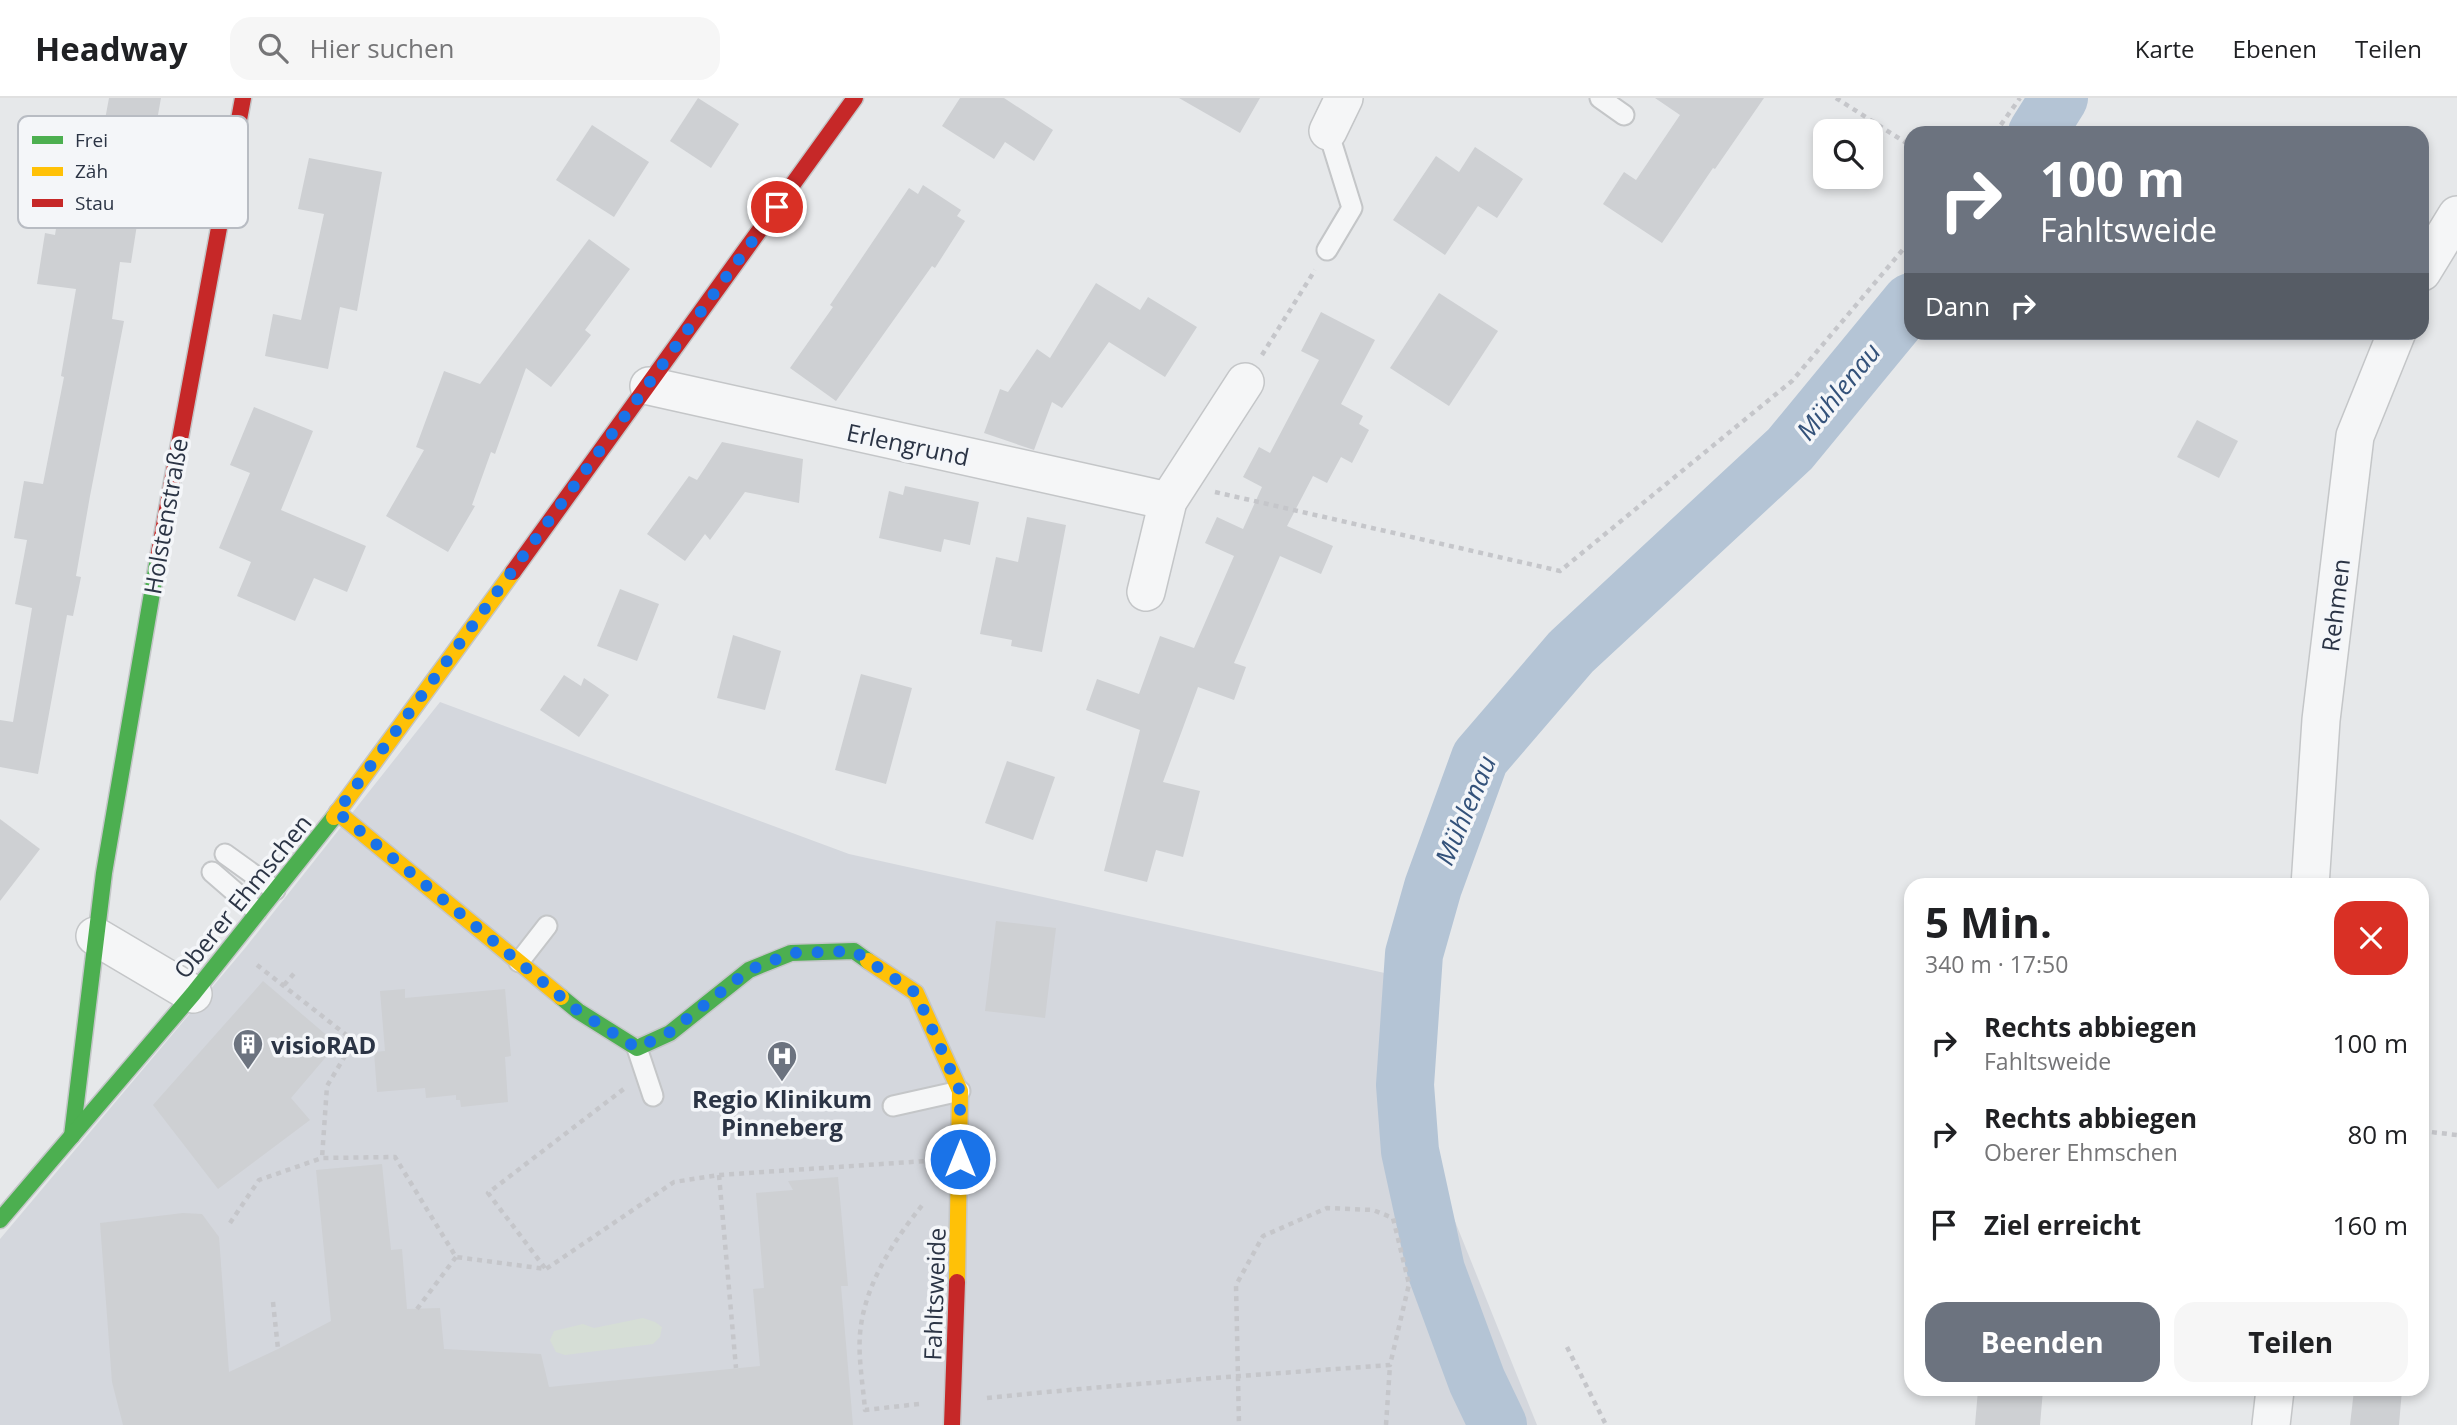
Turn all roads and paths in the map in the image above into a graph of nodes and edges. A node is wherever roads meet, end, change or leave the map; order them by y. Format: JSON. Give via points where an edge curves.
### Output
{"nodes":[{"id":1,"x":243,"y":98,"type":"edge"},
{"id":2,"x":855,"y":98,"type":"edge"},
{"id":3,"x":1344,"y":98,"type":"edge"},
{"id":4,"x":1600,"y":98,"type":"edge"},
{"id":5,"x":1836,"y":98,"type":"edge"},
{"id":6,"x":2020,"y":98,"type":"edge"},
{"id":7,"x":1625,"y":115,"type":"dead end"},
{"id":8,"x":240,"y":116,"type":"edge"},
{"id":9,"x":2000,"y":126,"type":"edge"},
{"id":10,"x":1328,"y":131,"type":"joint"},
{"id":11,"x":1904,"y":142,"type":"edge"},
{"id":12,"x":2457,"y":215,"type":"edge"},
{"id":13,"x":218,"y":228,"type":"edge"},
{"id":14,"x":1904,"y":248,"type":"edge"},
{"id":15,"x":1327,"y":250,"type":"joint"},
{"id":16,"x":2429,"y":261,"type":"edge"},
{"id":17,"x":2394,"y":340,"type":"edge"},
{"id":18,"x":1245,"y":383,"type":"joint"},
{"id":19,"x":649,"y":386,"type":"junction"},
{"id":20,"x":1174,"y":492,"type":"junction"},
{"id":21,"x":1146,"y":592,"type":"dead end"},
{"id":22,"x":337,"y":812,"type":"junction"},
{"id":23,"x":225,"y":854,"type":"dead end"},
{"id":24,"x":212,"y":872,"type":"dead end"},
{"id":25,"x":2311,"y":878,"type":"edge"},
{"id":26,"x":275,"y":890,"type":"junction"},
{"id":27,"x":257,"y":911,"type":"junction"},
{"id":28,"x":547,"y":926,"type":"dead end"},
{"id":29,"x":95,"y":936,"type":"junction"},
{"id":30,"x":232,"y":945,"type":"junction"},
{"id":31,"x":519,"y":962,"type":"junction"},
{"id":32,"x":297,"y":970,"type":"dead end"},
{"id":33,"x":284,"y":985,"type":"junction"},
{"id":34,"x":193,"y":994,"type":"junction"},
{"id":35,"x":637,"y":1048,"type":"junction"},
{"id":36,"x":646,"y":1074,"type":"junction"},
{"id":37,"x":960,"y":1091,"type":"junction"},
{"id":38,"x":653,"y":1096,"type":"dead end"},
{"id":39,"x":893,"y":1106,"type":"dead end"},
{"id":40,"x":2429,"y":1132,"type":"edge"},
{"id":41,"x":2457,"y":1135,"type":"edge"},
{"id":42,"x":72,"y":1136,"type":"junction"},
{"id":43,"x":322,"y":1158,"type":"junction"},
{"id":44,"x":960,"y":1159,"type":"junction"},
{"id":45,"x":719,"y":1175,"type":"junction"},
{"id":46,"x":0,"y":1220,"type":"edge"},
{"id":47,"x":230,"y":1223,"type":"dead end"},
{"id":48,"x":456,"y":1257,"type":"junction"},
{"id":49,"x":546,"y":1269,"type":"junction"},
{"id":50,"x":273,"y":1303,"type":"dead end"},
{"id":51,"x":417,"y":1309,"type":"dead end"},
{"id":52,"x":1567,"y":1347,"type":"dead end"},
{"id":53,"x":278,"y":1349,"type":"dead end"},
{"id":54,"x":1390,"y":1365,"type":"junction"},
{"id":55,"x":736,"y":1368,"type":"dead end"},
{"id":56,"x":1237,"y":1377,"type":"junction"},
{"id":57,"x":2274,"y":1396,"type":"edge"},
{"id":58,"x":953,"y":1401,"type":"junction"},
{"id":59,"x":952,"y":1425,"type":"edge"},
{"id":60,"x":1239,"y":1425,"type":"edge"},
{"id":61,"x":1386,"y":1425,"type":"edge"},
{"id":62,"x":1606,"y":1425,"type":"edge"},
{"id":63,"x":2271,"y":1425,"type":"edge"}],
"edges":[{"from":1,"to":8,"type":"street","name":"Holstenstraße"},
{"from":2,"to":19,"type":"street","name":"Oberer Ehmschen"},
{"from":3,"to":10,"type":"street"},
{"from":4,"to":7,"type":"lane"},
{"from":5,"to":11,"type":"path"},
{"from":6,"to":9,"type":"path"},
{"from":10,"to":15,"type":"lane","via":[[1352,208]]},
{"from":12,"to":16,"type":"street"},
{"from":13,"to":29,"type":"street","name":"Holstenstraße"},
{"from":14,"to":20,"type":"path","via":[[1792,381],[1560,571]]},
{"from":15,"to":18,"type":"path"},
{"from":17,"to":25,"type":"street","name":"Rehmen","via":[[2355,436],[2321,720]]},
{"from":18,"to":20,"type":"street"},
{"from":19,"to":20,"type":"street","name":"Erlengrund"},
{"from":19,"to":22,"type":"street","name":"Oberer Ehmschen"},
{"from":20,"to":21,"type":"street"},
{"from":22,"to":26,"type":"street","name":"Oberer Ehmschen"},
{"from":22,"to":31,"type":"street"},
{"from":23,"to":26,"type":"lane"},
{"from":24,"to":27,"type":"lane"},
{"from":26,"to":27,"type":"street","name":"Oberer Ehmschen"},
{"from":27,"to":30,"type":"street","name":"Oberer Ehmschen"},
{"from":28,"to":31,"type":"lane"},
{"from":29,"to":34,"type":"street"},
{"from":29,"to":42,"type":"street","name":"Holstenstraße"},
{"from":30,"to":33,"type":"path"},
{"from":30,"to":34,"type":"street","name":"Oberer Ehmschen"},
{"from":31,"to":35,"type":"street","via":[[578,1011]]},
{"from":32,"to":33,"type":"path"},
{"from":33,"to":43,"type":"path","via":[[354,1041],[327,1086]]},
{"from":34,"to":42,"type":"street","name":"Oberer Ehmschen"},
{"from":35,"to":36,"type":"lane"},
{"from":35,"to":37,"type":"street","name":"Fahltsweide","via":[[670,1032],[749,970],[792,953],[854,951],[916,993]]},
{"from":36,"to":38,"type":"lane"},
{"from":36,"to":49,"type":"path","via":[[488,1193]]},
{"from":37,"to":39,"type":"lane"},
{"from":37,"to":44,"type":"street","name":"Fahltsweide"},
{"from":40,"to":41,"type":"path"},
{"from":42,"to":46,"type":"street","name":"Oberer Ehmschen"},
{"from":43,"to":47,"type":"path","via":[[259,1180]]},
{"from":43,"to":48,"type":"path","via":[[395,1157]]},
{"from":44,"to":45,"type":"path"},
{"from":44,"to":58,"type":"street","name":"Fahltsweide"},
{"from":44,"to":58,"type":"path","via":[[906,1225],[872,1282],[860,1333],[865,1410]]},
{"from":45,"to":49,"type":"path","via":[[674,1182]]},
{"from":45,"to":55,"type":"path"},
{"from":48,"to":49,"type":"path"},
{"from":48,"to":51,"type":"path"},
{"from":50,"to":53,"type":"path"},
{"from":52,"to":62,"type":"path"},
{"from":54,"to":56,"type":"path"},
{"from":54,"to":56,"type":"path","via":[[1409,1284],[1393,1218],[1373,1210],[1327,1208],[1263,1236],[1236,1285]]},
{"from":54,"to":61,"type":"path"},
{"from":56,"to":58,"type":"path"},
{"from":56,"to":60,"type":"path"},
{"from":57,"to":63,"type":"street"},
{"from":58,"to":59,"type":"street","name":"Fahltsweide"}]}
